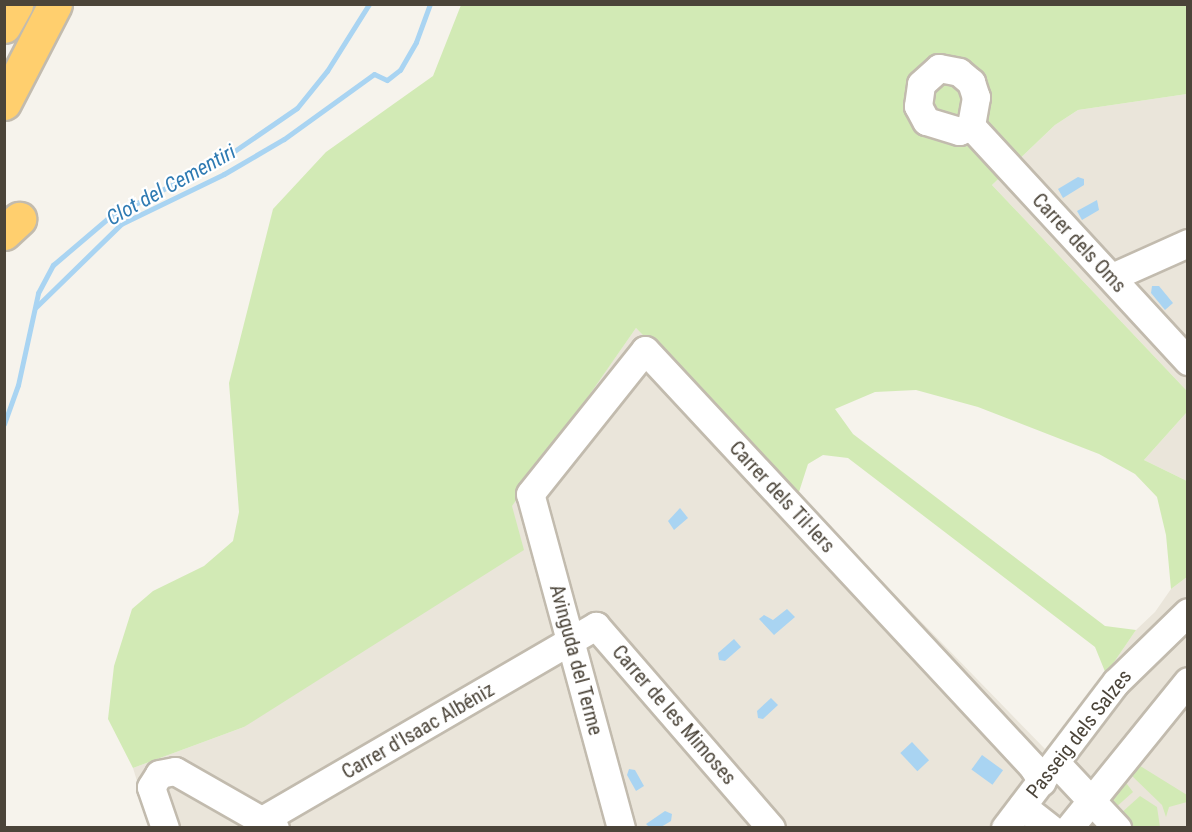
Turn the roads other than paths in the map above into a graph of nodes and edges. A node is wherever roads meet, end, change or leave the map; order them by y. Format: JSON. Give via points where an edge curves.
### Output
{"nodes":[{"id":1,"x":16,"y":4,"type":"edge"},
{"id":2,"x":55,"y":4,"type":"edge"},
{"id":3,"x":4,"y":26,"type":"edge"},
{"id":4,"x":4,"y":103,"type":"edge"},
{"id":5,"x":971,"y":126,"type":"dead end"},
{"id":6,"x":1188,"y":243,"type":"edge"},
{"id":7,"x":1112,"y":277,"type":"junction"},
{"id":8,"x":1188,"y":361,"type":"edge"},
{"id":9,"x":530,"y":494,"type":"joint"},
{"id":10,"x":1186,"y":618,"type":"edge"},
{"id":11,"x":572,"y":644,"type":"junction"},
{"id":12,"x":1188,"y":681,"type":"edge"},
{"id":13,"x":1049,"y":773,"type":"junction"},
{"id":14,"x":1094,"y":800,"type":"junction"},
{"id":15,"x":1022,"y":806,"type":"junction"},
{"id":16,"x":270,"y":823,"type":"edge"},
{"id":17,"x":165,"y":828,"type":"edge"},
{"id":18,"x":621,"y":828,"type":"edge"},
{"id":19,"x":771,"y":828,"type":"edge"},
{"id":20,"x":1005,"y":828,"type":"edge"},
{"id":21,"x":1050,"y":828,"type":"edge"},
{"id":22,"x":1069,"y":828,"type":"edge"},
{"id":23,"x":1117,"y":828,"type":"edge"}],
"edges":[{"from":1,"to":3,"type":"highway"},
{"from":2,"to":4,"type":"highway"},
{"from":5,"to":7,"type":"street","name":"Carrer dels Oms"},
{"from":6,"to":7,"type":"street"},
{"from":7,"to":8,"type":"street","name":"Carrer dels Oms"},
{"from":9,"to":11,"type":"street","name":"Avinguda del Terme"},
{"from":9,"to":13,"type":"street","name":"Carrer dels Til·lers","via":[[645,350],[1025,758]]},
{"from":10,"to":13,"type":"street","name":"Passeig dels Salzes","via":[[1116,682]]},
{"from":11,"to":16,"type":"street","name":"Carrer d'Isaac Albéniz"},
{"from":11,"to":18,"type":"street","name":"Avinguda del Terme"},
{"from":11,"to":19,"type":"street","name":"Carrer de les Mimoses","via":[[596,626]]},
{"from":12,"to":14,"type":"street"},
{"from":13,"to":14,"type":"street","name":"Carrer dels Til·lers"},
{"from":13,"to":15,"type":"street","name":"Passeig dels Salzes"},
{"from":14,"to":22,"type":"street"},
{"from":14,"to":23,"type":"street","name":"Carrer dels Til·lers"},
{"from":15,"to":20,"type":"street","name":"Passeig dels Salzes"},
{"from":15,"to":21,"type":"street"},
{"from":16,"to":17,"type":"street","via":[[176,771],[159,774],[151,787]]}]}
